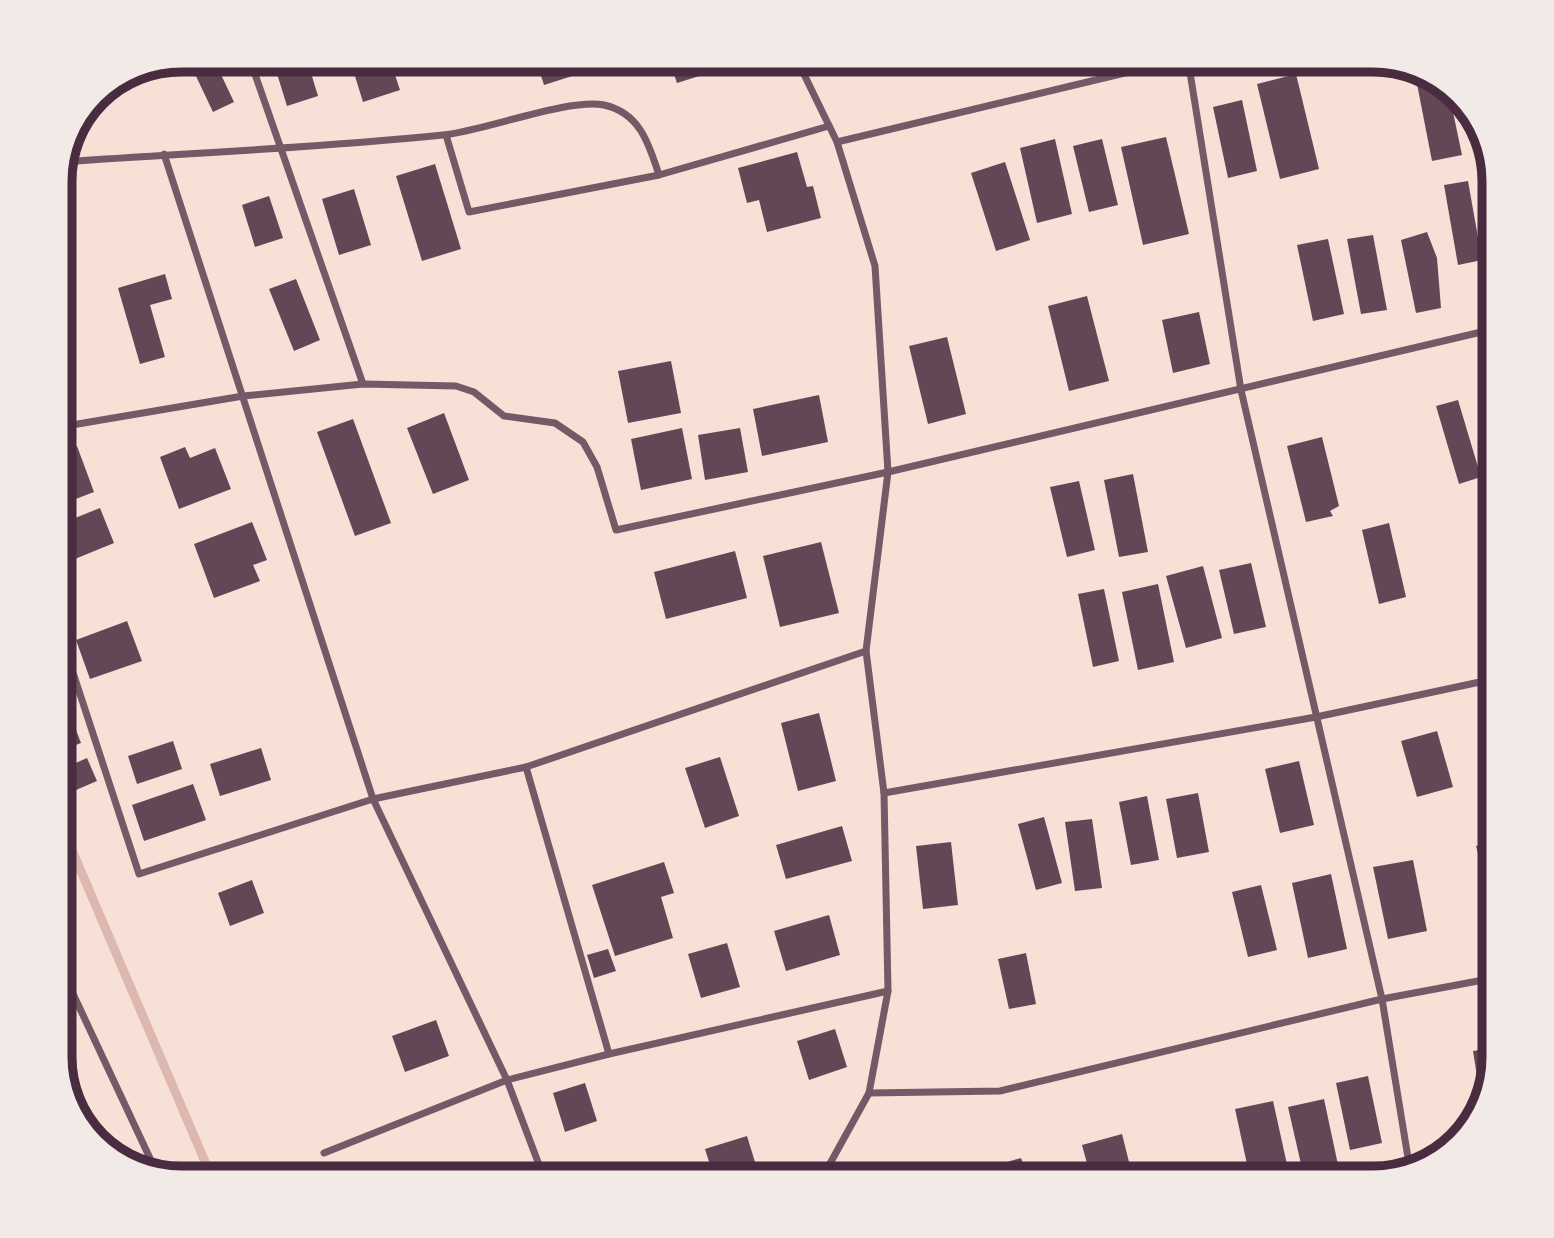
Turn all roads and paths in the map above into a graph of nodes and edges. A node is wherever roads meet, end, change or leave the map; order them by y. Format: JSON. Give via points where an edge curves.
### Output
{"nodes":[{"id":1,"x":254,"y":72,"type":"edge"},
{"id":2,"x":803,"y":72,"type":"edge"},
{"id":3,"x":1129,"y":72,"type":"edge"},
{"id":4,"x":1190,"y":72,"type":"edge"},
{"id":5,"x":829,"y":126,"type":"junction"},
{"id":6,"x":446,"y":135,"type":"junction"},
{"id":7,"x":837,"y":142,"type":"junction"},
{"id":8,"x":281,"y":148,"type":"junction"},
{"id":9,"x":164,"y":155,"type":"junction"},
{"id":10,"x":74,"y":161,"type":"edge"},
{"id":11,"x":659,"y":175,"type":"junction"},
{"id":12,"x":1482,"y":332,"type":"edge"},
{"id":13,"x":363,"y":384,"type":"junction"},
{"id":14,"x":1241,"y":390,"type":"junction"},
{"id":15,"x":243,"y":396,"type":"junction"},
{"id":16,"x":72,"y":425,"type":"edge"},
{"id":17,"x":888,"y":472,"type":"junction"},
{"id":18,"x":866,"y":651,"type":"junction"},
{"id":19,"x":72,"y":669,"type":"edge"},
{"id":20,"x":1482,"y":682,"type":"edge"},
{"id":21,"x":1316,"y":717,"type":"junction"},
{"id":22,"x":526,"y":767,"type":"junction"},
{"id":23,"x":884,"y":793,"type":"junction"},
{"id":24,"x":373,"y":799,"type":"junction"},
{"id":25,"x":1482,"y":980,"type":"edge"},
{"id":26,"x":888,"y":991,"type":"junction"},
{"id":27,"x":72,"y":993,"type":"edge"},
{"id":28,"x":1382,"y":999,"type":"junction"},
{"id":29,"x":609,"y":1054,"type":"junction"},
{"id":30,"x":507,"y":1080,"type":"junction"},
{"id":31,"x":869,"y":1093,"type":"junction"},
{"id":32,"x":324,"y":1153,"type":"dead end"},
{"id":33,"x":1408,"y":1160,"type":"edge"},
{"id":34,"x":152,"y":1162,"type":"edge"},
{"id":35,"x":539,"y":1166,"type":"edge"},
{"id":36,"x":829,"y":1166,"type":"edge"}],
"edges":[{"from":1,"to":8,"type":"street"},
{"from":2,"to":5,"type":"street"},
{"from":3,"to":7,"type":"street"},
{"from":4,"to":14,"type":"street"},
{"from":5,"to":7,"type":"street"},
{"from":5,"to":11,"type":"street"},
{"from":6,"to":8,"type":"street"},
{"from":6,"to":11,"type":"street","via":[[589,103],[604,105],[618,109],[638,125]]},
{"from":6,"to":11,"type":"street","via":[[469,212]]},
{"from":7,"to":17,"type":"street","via":[[875,266]]},
{"from":8,"to":9,"type":"street"},
{"from":8,"to":13,"type":"street"},
{"from":9,"to":10,"type":"street"},
{"from":9,"to":15,"type":"street"},
{"from":12,"to":14,"type":"street"},
{"from":13,"to":15,"type":"street"},
{"from":13,"to":17,"type":"street","via":[[456,386],[474,392],[504,416],[555,423],[583,442],[597,467],[616,530]]},
{"from":14,"to":17,"type":"street"},
{"from":14,"to":21,"type":"street"},
{"from":15,"to":16,"type":"street"},
{"from":15,"to":24,"type":"street"},
{"from":17,"to":18,"type":"street"},
{"from":18,"to":22,"type":"street"},
{"from":18,"to":23,"type":"street"},
{"from":19,"to":24,"type":"street","via":[[139,874]]},
{"from":20,"to":21,"type":"street"},
{"from":21,"to":23,"type":"street"},
{"from":21,"to":28,"type":"street"},
{"from":22,"to":24,"type":"street"},
{"from":22,"to":29,"type":"street"},
{"from":23,"to":26,"type":"street"},
{"from":24,"to":30,"type":"street"},
{"from":25,"to":28,"type":"street"},
{"from":26,"to":29,"type":"street"},
{"from":26,"to":31,"type":"street"},
{"from":27,"to":34,"type":"street"},
{"from":28,"to":31,"type":"street","via":[[1000,1091]]},
{"from":28,"to":33,"type":"street"},
{"from":29,"to":30,"type":"street"},
{"from":30,"to":32,"type":"street"},
{"from":30,"to":35,"type":"street"},
{"from":31,"to":36,"type":"street"}]}
